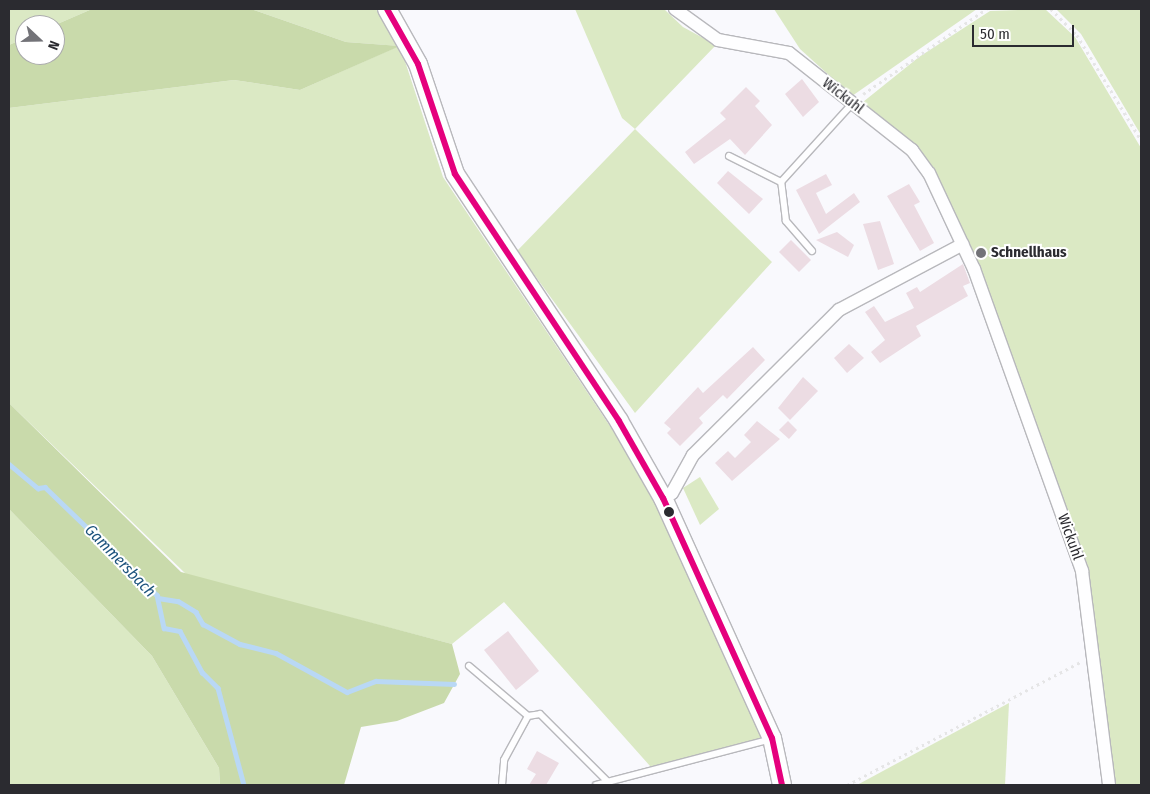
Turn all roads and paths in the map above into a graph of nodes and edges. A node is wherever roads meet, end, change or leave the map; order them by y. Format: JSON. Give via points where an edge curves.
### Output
{"nodes":[{"id":1,"x":387,"y":9,"type":"edge"},
{"id":2,"x":675,"y":9,"type":"edge"},
{"id":3,"x":986,"y":9,"type":"edge"},
{"id":4,"x":1051,"y":9,"type":"edge"},
{"id":5,"x":851,"y":105,"type":"junction"},
{"id":6,"x":1141,"y":140,"type":"edge"},
{"id":7,"x":729,"y":156,"type":"dead end"},
{"id":8,"x":781,"y":182,"type":"junction"},
{"id":9,"x":963,"y":244,"type":"junction"},
{"id":10,"x":812,"y":251,"type":"dead end"},
{"id":11,"x":664,"y":498,"type":"junction"},
{"id":12,"x":1094,"y":655,"type":"junction"},
{"id":13,"x":469,"y":666,"type":"dead end"},
{"id":14,"x":528,"y":716,"type":"junction"},
{"id":15,"x":772,"y":738,"type":"junction"},
{"id":16,"x":607,"y":781,"type":"junction"},
{"id":17,"x":502,"y":785,"type":"edge"},
{"id":18,"x":596,"y":785,"type":"edge"},
{"id":19,"x":782,"y":785,"type":"edge"},
{"id":20,"x":847,"y":785,"type":"edge"},
{"id":21,"x":1108,"y":785,"type":"edge"}],
"edges":[{"from":1,"to":11,"type":"street","via":[[418,64],[455,174],[618,421]]},
{"from":2,"to":5,"type":"street","name":"Wickuhl","via":[[718,40],[789,53]]},
{"from":3,"to":5,"type":"path","via":[[916,53]]},
{"from":4,"to":6,"type":"path","via":[[1078,35]]},
{"from":5,"to":8,"type":"lane"},
{"from":5,"to":9,"type":"street","name":"Wickuhl","via":[[912,150]]},
{"from":7,"to":8,"type":"lane"},
{"from":8,"to":10,"type":"lane","via":[[786,221]]},
{"from":9,"to":11,"type":"street","via":[[838,310],[693,455],[672,493]]},
{"from":9,"to":12,"type":"street","name":"Wickuhl","via":[[1082,571]]},
{"from":11,"to":15,"type":"street"},
{"from":12,"to":20,"type":"path"},
{"from":12,"to":21,"type":"street","name":"Wickuhl"},
{"from":13,"to":14,"type":"lane"},
{"from":14,"to":16,"type":"lane","via":[[540,714]]},
{"from":14,"to":17,"type":"lane","via":[[504,760]]},
{"from":15,"to":16,"type":"lane"},
{"from":15,"to":19,"type":"street"},
{"from":16,"to":18,"type":"lane"}]}
